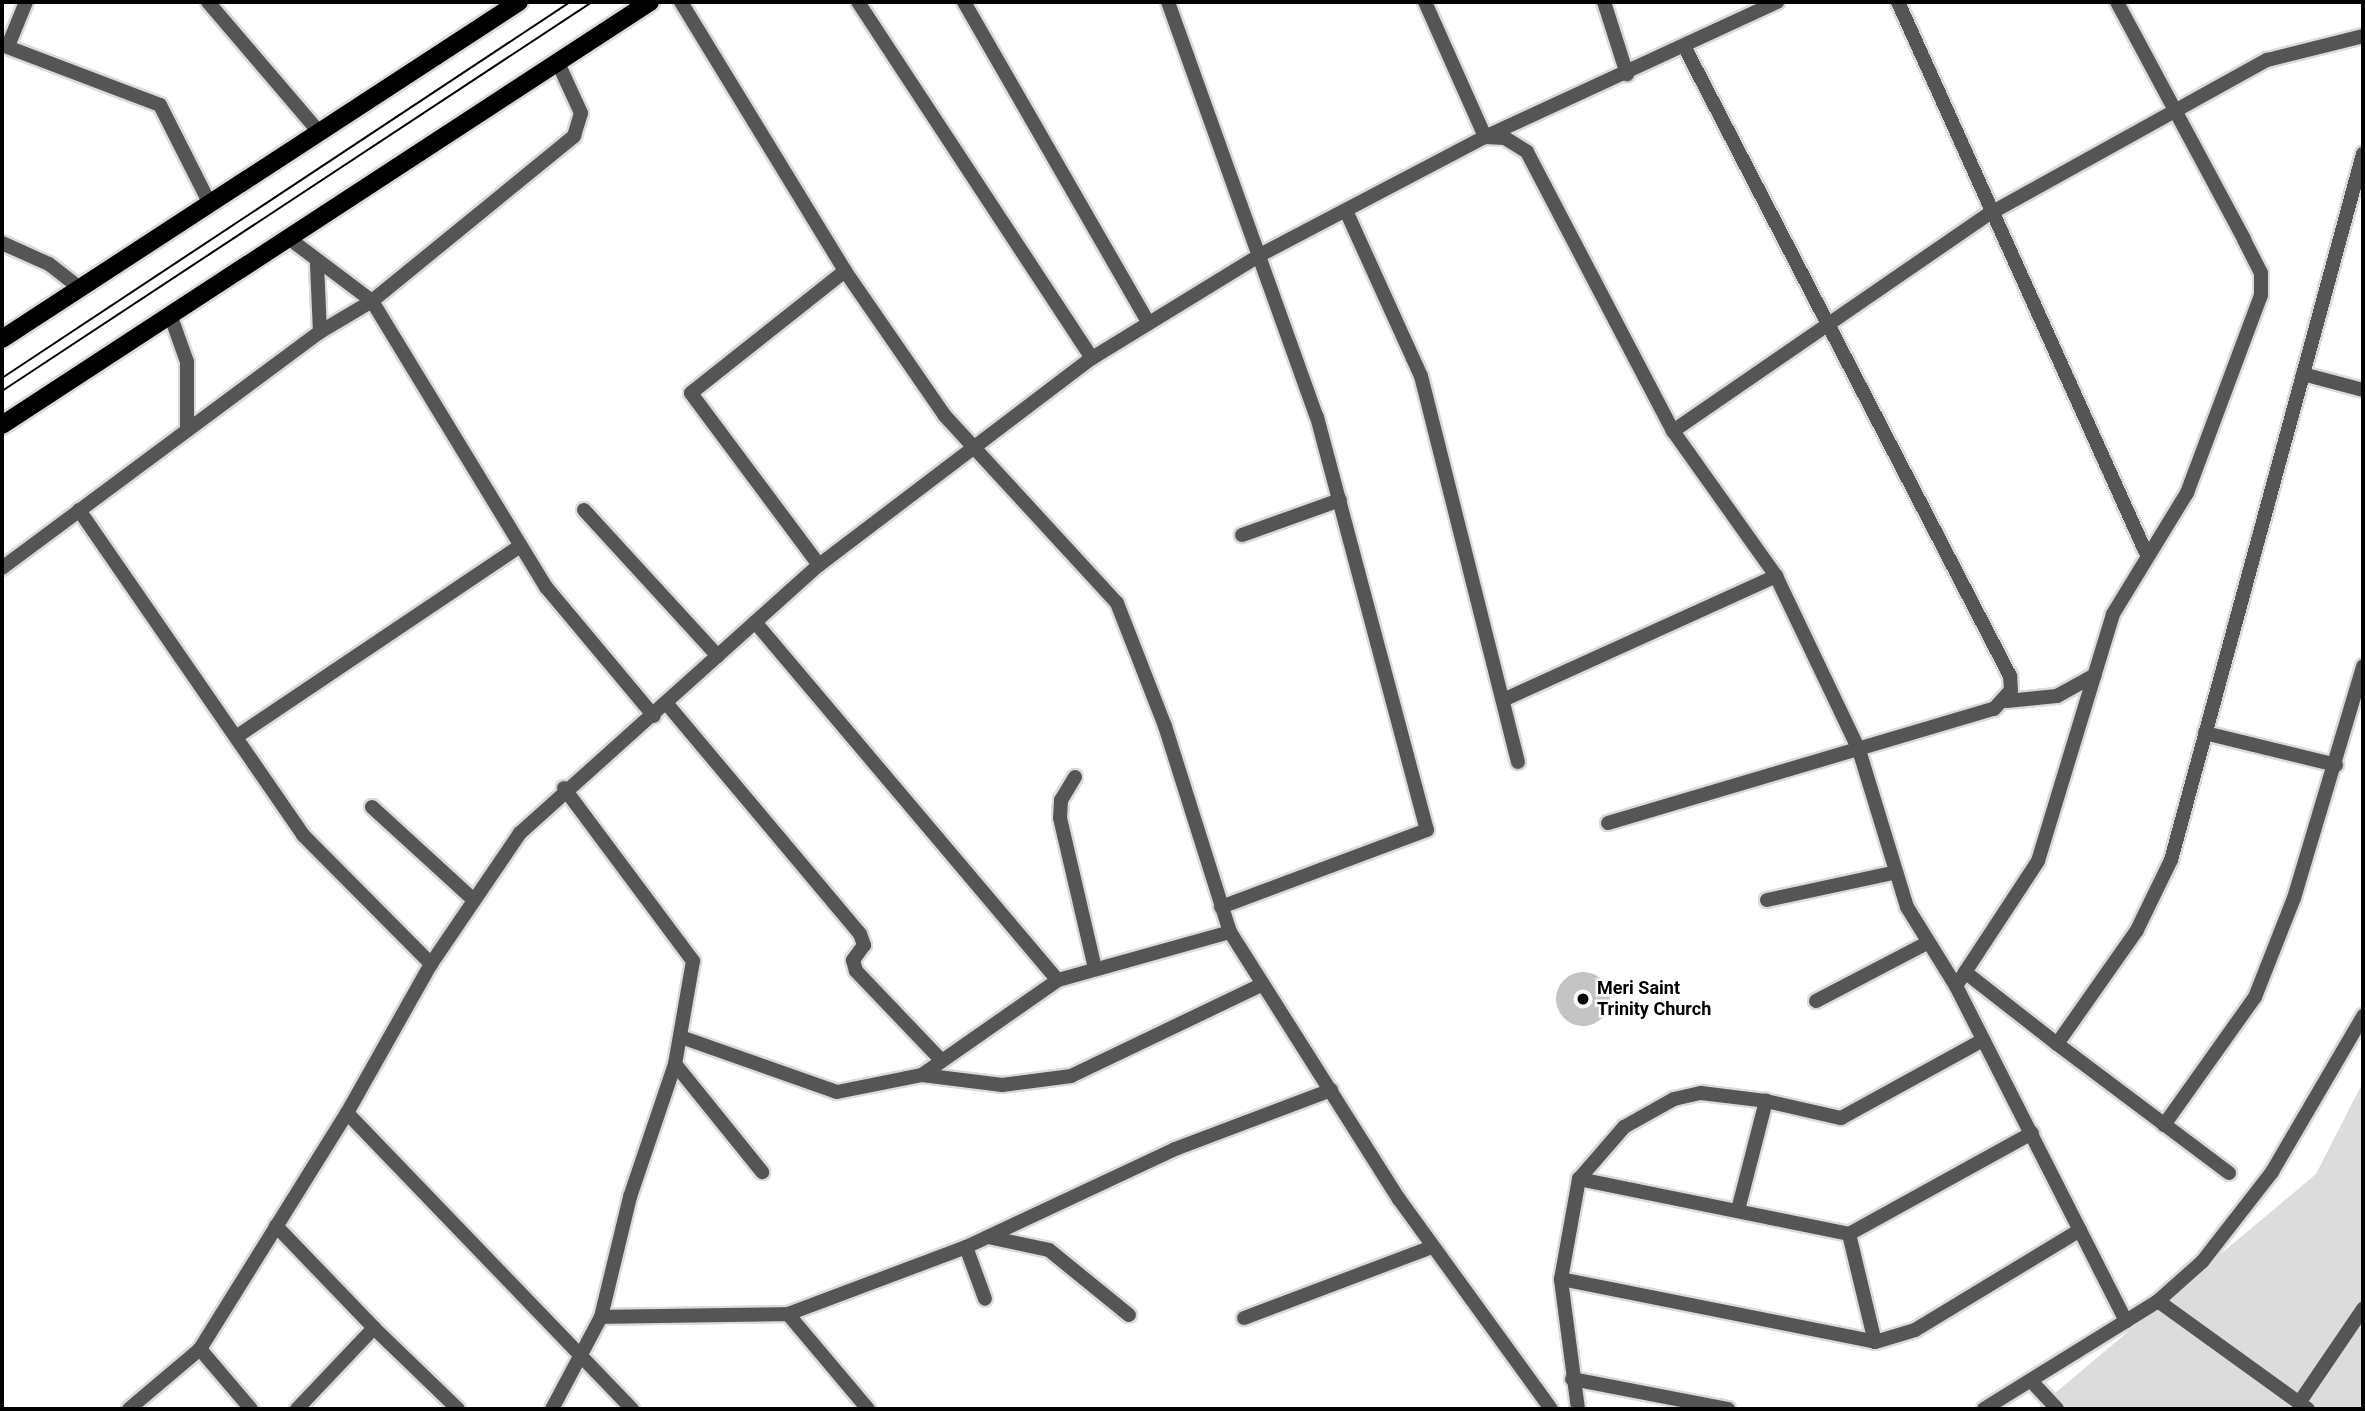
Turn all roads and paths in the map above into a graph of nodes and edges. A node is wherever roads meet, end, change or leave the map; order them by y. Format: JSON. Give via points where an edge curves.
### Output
{"nodes":[{"id":1,"x":26,"y":2,"type":"edge"},
{"id":2,"x":208,"y":2,"type":"edge"},
{"id":3,"x":519,"y":2,"type":"edge"},
{"id":4,"x":650,"y":2,"type":"edge"},
{"id":5,"x":681,"y":2,"type":"edge"},
{"id":6,"x":858,"y":2,"type":"edge"},
{"id":7,"x":964,"y":2,"type":"edge"},
{"id":8,"x":1168,"y":2,"type":"edge"},
{"id":9,"x":1424,"y":2,"type":"edge"},
{"id":10,"x":1604,"y":2,"type":"edge"},
{"id":11,"x":1777,"y":2,"type":"edge"},
{"id":12,"x":1898,"y":2,"type":"edge"},
{"id":13,"x":2117,"y":2,"type":"edge"},
{"id":14,"x":2363,"y":36,"type":"edge"},
{"id":15,"x":5,"y":46,"type":"edge"},
{"id":16,"x":1684,"y":46,"type":"junction"},
{"id":17,"x":558,"y":63,"type":"junction"},
{"id":18,"x":1627,"y":74,"type":"junction"},
{"id":19,"x":2178,"y":110,"type":"junction"},
{"id":20,"x":320,"y":133,"type":"junction"},
{"id":21,"x":1485,"y":137,"type":"junction"},
{"id":22,"x":2363,"y":154,"type":"edge"},
{"id":23,"x":210,"y":204,"type":"junction"},
{"id":24,"x":1347,"y":213,"type":"junction"},
{"id":25,"x":1989,"y":214,"type":"junction"},
{"id":26,"x":291,"y":240,"type":"junction"},
{"id":27,"x":2,"y":243,"type":"edge"},
{"id":28,"x":1260,"y":255,"type":"junction"},
{"id":29,"x":317,"y":264,"type":"junction"},
{"id":30,"x":845,"y":271,"type":"junction"},
{"id":31,"x":80,"y":288,"type":"junction"},
{"id":32,"x":372,"y":300,"type":"junction"},
{"id":33,"x":171,"y":317,"type":"junction"},
{"id":34,"x":1148,"y":322,"type":"junction"},
{"id":35,"x":1824,"y":327,"type":"junction"},
{"id":36,"x":320,"y":332,"type":"junction"},
{"id":37,"x":2,"y":339,"type":"edge"},
{"id":38,"x":1092,"y":358,"type":"junction"},
{"id":39,"x":2303,"y":374,"type":"junction"},
{"id":40,"x":2363,"y":390,"type":"edge"},
{"id":41,"x":2,"y":425,"type":"edge"},
{"id":42,"x":187,"y":430,"type":"junction"},
{"id":43,"x":1673,"y":431,"type":"junction"},
{"id":44,"x":970,"y":446,"type":"junction"},
{"id":45,"x":1340,"y":500,"type":"junction"},
{"id":46,"x":79,"y":510,"type":"junction"},
{"id":47,"x":584,"y":510,"type":"dead end"},
{"id":48,"x":1242,"y":535,"type":"dead end"},
{"id":49,"x":519,"y":547,"type":"junction"},
{"id":50,"x":2147,"y":555,"type":"junction"},
{"id":51,"x":820,"y":565,"type":"junction"},
{"id":52,"x":2,"y":568,"type":"edge"},
{"id":53,"x":1776,"y":576,"type":"junction"},
{"id":54,"x":755,"y":622,"type":"junction"},
{"id":55,"x":718,"y":656,"type":"junction"},
{"id":56,"x":2363,"y":666,"type":"edge"},
{"id":57,"x":2095,"y":675,"type":"junction"},
{"id":58,"x":1503,"y":700,"type":"junction"},
{"id":59,"x":2007,"y":701,"type":"junction"},
{"id":60,"x":667,"y":704,"type":"junction"},
{"id":61,"x":654,"y":716,"type":"junction"},
{"id":62,"x":2205,"y":733,"type":"junction"},
{"id":63,"x":236,"y":737,"type":"junction"},
{"id":64,"x":1859,"y":750,"type":"junction"},
{"id":65,"x":1518,"y":762,"type":"dead end"},
{"id":66,"x":2336,"y":765,"type":"junction"},
{"id":67,"x":1075,"y":778,"type":"dead end"},
{"id":68,"x":564,"y":788,"type":"junction"},
{"id":69,"x":372,"y":807,"type":"dead end"},
{"id":70,"x":1608,"y":824,"type":"dead end"},
{"id":71,"x":1893,"y":873,"type":"junction"},
{"id":72,"x":474,"y":900,"type":"junction"},
{"id":73,"x":1767,"y":900,"type":"dead end"},
{"id":74,"x":1221,"y":907,"type":"junction"},
{"id":75,"x":1230,"y":932,"type":"junction"},
{"id":76,"x":1927,"y":943,"type":"junction"},
{"id":77,"x":431,"y":964,"type":"junction"},
{"id":78,"x":1095,"y":968,"type":"junction"},
{"id":79,"x":1965,"y":972,"type":"junction"},
{"id":80,"x":1058,"y":981,"type":"junction"},
{"id":81,"x":1261,"y":985,"type":"junction"},
{"id":82,"x":1956,"y":986,"type":"junction"},
{"id":83,"x":1816,"y":1001,"type":"dead end"},
{"id":84,"x":2363,"y":1016,"type":"edge"},
{"id":85,"x":681,"y":1037,"type":"junction"},
{"id":86,"x":1983,"y":1040,"type":"junction"},
{"id":87,"x":2057,"y":1044,"type":"junction"},
{"id":88,"x":940,"y":1059,"type":"junction"},
{"id":89,"x":675,"y":1064,"type":"junction"},
{"id":90,"x":922,"y":1075,"type":"junction"},
{"id":91,"x":1331,"y":1090,"type":"junction"},
{"id":92,"x":1766,"y":1101,"type":"junction"},
{"id":93,"x":348,"y":1113,"type":"junction"},
{"id":94,"x":2164,"y":1125,"type":"junction"},
{"id":95,"x":2032,"y":1133,"type":"junction"},
{"id":96,"x":762,"y":1172,"type":"dead end"},
{"id":97,"x":2229,"y":1173,"type":"dead end"},
{"id":98,"x":1578,"y":1179,"type":"junction"},
{"id":99,"x":1738,"y":1210,"type":"junction"},
{"id":100,"x":276,"y":1226,"type":"junction"},
{"id":101,"x":2080,"y":1230,"type":"junction"},
{"id":102,"x":1849,"y":1234,"type":"junction"},
{"id":103,"x":986,"y":1237,"type":"junction"},
{"id":104,"x":966,"y":1247,"type":"junction"},
{"id":105,"x":1432,"y":1247,"type":"junction"},
{"id":106,"x":1561,"y":1279,"type":"junction"},
{"id":107,"x":985,"y":1298,"type":"dead end"},
{"id":108,"x":2158,"y":1301,"type":"junction"},
{"id":109,"x":2363,"y":1308,"type":"edge"},
{"id":110,"x":788,"y":1314,"type":"junction"},
{"id":111,"x":1129,"y":1315,"type":"dead end"},
{"id":112,"x":601,"y":1317,"type":"junction"},
{"id":113,"x":1244,"y":1318,"type":"dead end"},
{"id":114,"x":2126,"y":1321,"type":"junction"},
{"id":115,"x":374,"y":1328,"type":"junction"},
{"id":116,"x":1875,"y":1342,"type":"junction"},
{"id":117,"x":200,"y":1349,"type":"junction"},
{"id":118,"x":582,"y":1357,"type":"junction"},
{"id":119,"x":1572,"y":1379,"type":"junction"},
{"id":120,"x":2033,"y":1383,"type":"junction"},
{"id":121,"x":2303,"y":1406,"type":"edge"},
{"id":122,"x":129,"y":1409,"type":"edge"},
{"id":123,"x":251,"y":1409,"type":"edge"},
{"id":124,"x":297,"y":1409,"type":"edge"},
{"id":125,"x":458,"y":1409,"type":"edge"},
{"id":126,"x":552,"y":1409,"type":"edge"},
{"id":127,"x":632,"y":1409,"type":"edge"},
{"id":128,"x":868,"y":1409,"type":"edge"},
{"id":129,"x":1550,"y":1409,"type":"edge"},
{"id":130,"x":1578,"y":1409,"type":"edge"},
{"id":131,"x":1728,"y":1409,"type":"edge"},
{"id":132,"x":1984,"y":1409,"type":"edge"},
{"id":133,"x":2057,"y":1409,"type":"edge"}],
"edges":[{"from":1,"to":15,"type":"street"},
{"from":2,"to":20,"type":"street"},
{"from":3,"to":20,"type":"main road"},
{"from":4,"to":17,"type":"main road"},
{"from":5,"to":30,"type":"street"},
{"from":6,"to":38,"type":"street"},
{"from":7,"to":34,"type":"street"},
{"from":8,"to":28,"type":"street"},
{"from":9,"to":21,"type":"street"},
{"from":10,"to":18,"type":"street"},
{"from":11,"to":16,"type":"street"},
{"from":12,"to":25,"type":"street"},
{"from":13,"to":19,"type":"street"},
{"from":14,"to":19,"type":"street","via":[[2290,50]]},
{"from":15,"to":23,"type":"street","via":[[160,105]]},
{"from":16,"to":18,"type":"street"},
{"from":16,"to":35,"type":"street"},
{"from":17,"to":26,"type":"main road"},
{"from":17,"to":32,"type":"street","via":[[582,126]]},
{"from":18,"to":21,"type":"street"},
{"from":19,"to":25,"type":"street"},
{"from":19,"to":50,"type":"street","via":[[2261,273],[2261,295],[2187,493]]},
{"from":20,"to":23,"type":"main road"},
{"from":21,"to":24,"type":"street"},
{"from":21,"to":43,"type":"street","via":[[1505,138],[1527,152]]},
{"from":22,"to":39,"type":"street"},
{"from":23,"to":31,"type":"main road"},
{"from":24,"to":28,"type":"street"},
{"from":24,"to":58,"type":"street","via":[[1421,376]]},
{"from":25,"to":35,"type":"street"},
{"from":25,"to":50,"type":"street"},
{"from":26,"to":29,"type":"street"},
{"from":26,"to":33,"type":"main road"},
{"from":27,"to":31,"type":"street","via":[[49,264]]},
{"from":28,"to":34,"type":"street"},
{"from":28,"to":45,"type":"street"},
{"from":29,"to":32,"type":"street"},
{"from":29,"to":36,"type":"street"},
{"from":30,"to":44,"type":"street"},
{"from":30,"to":51,"type":"street","via":[[691,393]]},
{"from":31,"to":37,"type":"main road"},
{"from":32,"to":36,"type":"street"},
{"from":32,"to":49,"type":"street"},
{"from":33,"to":41,"type":"main road"},
{"from":33,"to":42,"type":"street","via":[[187,362]]},
{"from":34,"to":38,"type":"street"},
{"from":35,"to":43,"type":"street"},
{"from":35,"to":59,"type":"street","via":[[2010,676]]},
{"from":36,"to":42,"type":"street"},
{"from":38,"to":44,"type":"street"},
{"from":39,"to":40,"type":"street"},
{"from":39,"to":62,"type":"street"},
{"from":42,"to":46,"type":"street"},
{"from":43,"to":53,"type":"street"},
{"from":44,"to":51,"type":"street"},
{"from":44,"to":74,"type":"street","via":[[1117,603],[1165,726]]},
{"from":45,"to":48,"type":"street"},
{"from":45,"to":74,"type":"street","via":[[1427,830]]},
{"from":46,"to":52,"type":"street"},
{"from":46,"to":63,"type":"street"},
{"from":47,"to":55,"type":"street"},
{"from":49,"to":61,"type":"street","via":[[571,623]]},
{"from":49,"to":63,"type":"street"},
{"from":50,"to":57,"type":"street","via":[[2121,595]]},
{"from":51,"to":54,"type":"street"},
{"from":53,"to":58,"type":"street"},
{"from":53,"to":64,"type":"street"},
{"from":54,"to":55,"type":"street"},
{"from":54,"to":80,"type":"street"},
{"from":55,"to":60,"type":"street"},
{"from":56,"to":66,"type":"street"},
{"from":57,"to":59,"type":"street","via":[[2056,696]]},
{"from":57,"to":79,"type":"street","via":[[2038,861]]},
{"from":58,"to":65,"type":"street"},
{"from":59,"to":64,"type":"street"},
{"from":60,"to":61,"type":"street"},
{"from":60,"to":88,"type":"street","via":[[860,934],[864,945],[853,960],[856,971]]},
{"from":61,"to":68,"type":"street"},
{"from":62,"to":66,"type":"street"},
{"from":62,"to":87,"type":"street","via":[[2156,896]]},
{"from":63,"to":77,"type":"street","via":[[303,835]]},
{"from":64,"to":70,"type":"street"},
{"from":64,"to":71,"type":"street"},
{"from":66,"to":94,"type":"street","via":[[2255,997]]},
{"from":67,"to":78,"type":"street","via":[[1061,800],[1060,818]]},
{"from":68,"to":72,"type":"street","via":[[520,833]]},
{"from":68,"to":85,"type":"street","via":[[693,961]]},
{"from":69,"to":72,"type":"street"},
{"from":71,"to":73,"type":"street"},
{"from":71,"to":76,"type":"street"},
{"from":72,"to":77,"type":"street"},
{"from":74,"to":75,"type":"street"},
{"from":75,"to":78,"type":"street"},
{"from":75,"to":81,"type":"street"},
{"from":76,"to":82,"type":"street"},
{"from":76,"to":83,"type":"street"},
{"from":77,"to":93,"type":"street"},
{"from":78,"to":80,"type":"street"},
{"from":79,"to":82,"type":"street"},
{"from":79,"to":87,"type":"street"},
{"from":80,"to":88,"type":"street"},
{"from":81,"to":90,"type":"street","via":[[1071,1076],[1002,1085]]},
{"from":81,"to":91,"type":"street"},
{"from":82,"to":86,"type":"street"},
{"from":84,"to":108,"type":"street","via":[[2272,1172],[2202,1262]]},
{"from":85,"to":89,"type":"street"},
{"from":85,"to":90,"type":"street","via":[[837,1092]]},
{"from":86,"to":92,"type":"street","via":[[1842,1118]]},
{"from":86,"to":95,"type":"street"},
{"from":87,"to":94,"type":"street"},
{"from":88,"to":90,"type":"street"},
{"from":89,"to":96,"type":"street"},
{"from":89,"to":112,"type":"street","via":[[631,1197]]},
{"from":91,"to":103,"type":"street","via":[[1175,1149]]},
{"from":91,"to":105,"type":"street"},
{"from":92,"to":98,"type":"street","via":[[1702,1093],[1674,1099],[1624,1127]]},
{"from":92,"to":99,"type":"street"},
{"from":93,"to":100,"type":"street"},
{"from":93,"to":118,"type":"street"},
{"from":94,"to":97,"type":"street"},
{"from":95,"to":101,"type":"street"},
{"from":95,"to":102,"type":"street"},
{"from":98,"to":99,"type":"street"},
{"from":98,"to":106,"type":"street"},
{"from":99,"to":102,"type":"street"},
{"from":100,"to":115,"type":"street"},
{"from":100,"to":117,"type":"street","via":[[255,1269]]},
{"from":101,"to":114,"type":"street"},
{"from":101,"to":116,"type":"street","via":[[1915,1331]]},
{"from":102,"to":116,"type":"street"},
{"from":103,"to":104,"type":"street"},
{"from":103,"to":111,"type":"street","via":[[1049,1250]]},
{"from":104,"to":107,"type":"street"},
{"from":104,"to":110,"type":"street"},
{"from":105,"to":113,"type":"street"},
{"from":105,"to":129,"type":"street"},
{"from":106,"to":116,"type":"street"},
{"from":106,"to":119,"type":"street"},
{"from":108,"to":114,"type":"street"},
{"from":108,"to":121,"type":"street"},
{"from":109,"to":121,"type":"street"},
{"from":110,"to":112,"type":"street"},
{"from":110,"to":128,"type":"street"},
{"from":112,"to":118,"type":"street"},
{"from":114,"to":120,"type":"street"},
{"from":115,"to":124,"type":"street"},
{"from":115,"to":125,"type":"street"},
{"from":117,"to":122,"type":"street"},
{"from":117,"to":123,"type":"street"},
{"from":118,"to":126,"type":"street"},
{"from":118,"to":127,"type":"street"},
{"from":119,"to":130,"type":"street"},
{"from":119,"to":131,"type":"street"},
{"from":120,"to":132,"type":"street"},
{"from":120,"to":133,"type":"street"}]}
